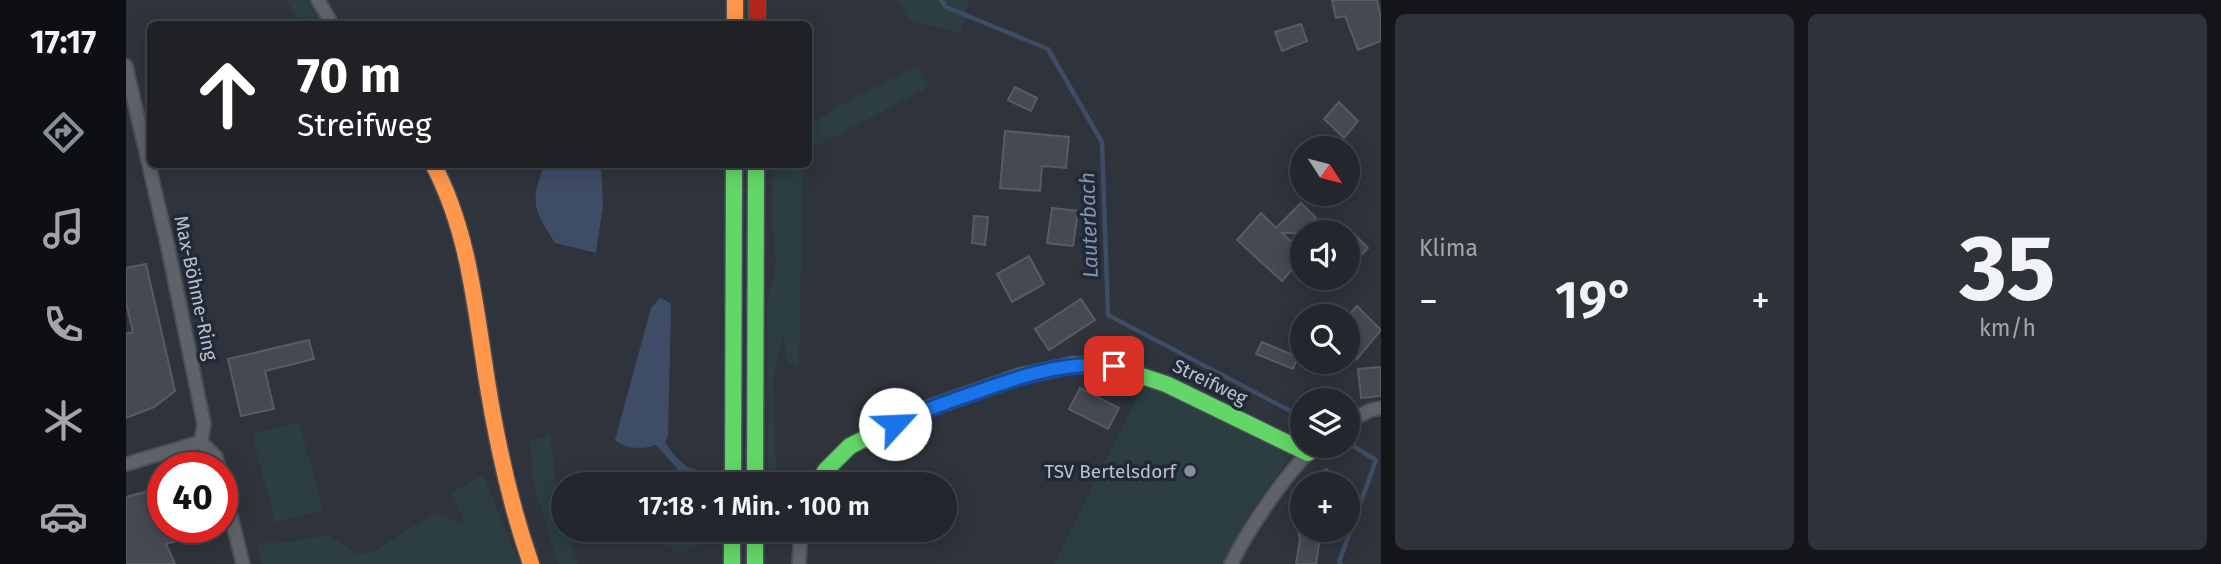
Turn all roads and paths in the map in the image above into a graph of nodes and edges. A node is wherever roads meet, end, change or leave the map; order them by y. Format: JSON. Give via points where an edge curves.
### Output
{"nodes":[{"id":1,"x":318,"y":0,"type":"edge"},
{"id":2,"x":735,"y":0,"type":"edge"},
{"id":3,"x":757,"y":0,"type":"edge"},
{"id":4,"x":330,"y":21,"type":"edge"},
{"id":5,"x":735,"y":21,"type":"edge"},
{"id":6,"x":757,"y":21,"type":"edge"},
{"id":7,"x":126,"y":66,"type":"edge"},
{"id":8,"x":147,"y":157,"type":"edge"},
{"id":9,"x":150,"y":168,"type":"edge"},
{"id":10,"x":435,"y":168,"type":"edge"},
{"id":11,"x":734,"y":168,"type":"edge"},
{"id":12,"x":756,"y":168,"type":"edge"},
{"id":13,"x":1381,"y":408,"type":"edge"},
{"id":14,"x":1360,"y":415,"type":"edge"},
{"id":15,"x":1290,"y":440,"type":"edge"},
{"id":16,"x":201,"y":442,"type":"junction"},
{"id":17,"x":211,"y":452,"type":"edge"},
{"id":18,"x":1306,"y":458,"type":"edge"},
{"id":19,"x":126,"y":464,"type":"edge"},
{"id":20,"x":733,"y":472,"type":"edge"},
{"id":21,"x":755,"y":472,"type":"edge"},
{"id":22,"x":824,"y":472,"type":"edge"},
{"id":23,"x":732,"y":542,"type":"edge"},
{"id":24,"x":755,"y":542,"type":"edge"},
{"id":25,"x":800,"y":542,"type":"edge"},
{"id":26,"x":238,"y":543,"type":"edge"},
{"id":27,"x":243,"y":564,"type":"edge"},
{"id":28,"x":531,"y":564,"type":"edge"},
{"id":29,"x":732,"y":564,"type":"edge"},
{"id":30,"x":755,"y":564,"type":"edge"},
{"id":31,"x":799,"y":564,"type":"edge"},
{"id":32,"x":1231,"y":564,"type":"edge"}],
"edges":[{"from":1,"to":4,"type":"street"},
{"from":2,"to":5,"type":"main road"},
{"from":3,"to":6,"type":"main road"},
{"from":7,"to":8,"type":"street","name":"Max-Böhme-Ring"},
{"from":9,"to":16,"type":"street","name":"Max-Böhme-Ring","via":[[204,424]]},
{"from":10,"to":28,"type":"main road","via":[[458,216],[496,441]]},
{"from":11,"to":20,"type":"main road"},
{"from":12,"to":21,"type":"main road"},
{"from":13,"to":14,"type":"street"},
{"from":15,"to":22,"type":"main road","name":"Streifweg","via":[[1142,374],[1097,365],[1021,376],[918,412],[850,446]]},
{"from":16,"to":17,"type":"street"},
{"from":16,"to":19,"type":"street"},
{"from":18,"to":32,"type":"street","via":[[1251,528]]},
{"from":23,"to":29,"type":"main road"},
{"from":24,"to":30,"type":"main road"},
{"from":25,"to":31,"type":"street"},
{"from":26,"to":27,"type":"street"}]}
